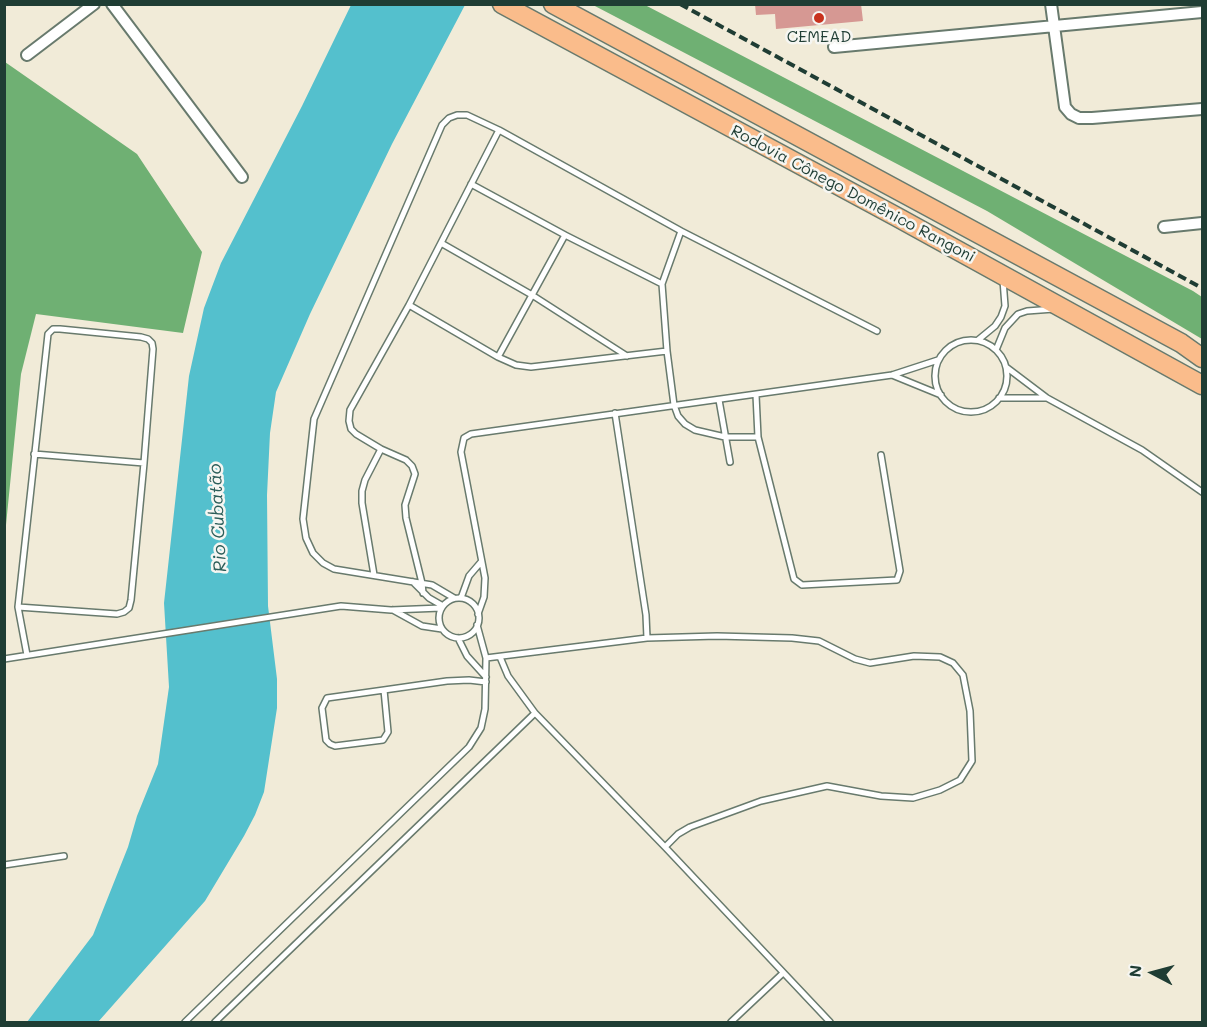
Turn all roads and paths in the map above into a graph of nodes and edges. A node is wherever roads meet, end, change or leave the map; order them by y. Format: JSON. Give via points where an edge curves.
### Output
{"nodes":[{"id":1,"x":94,"y":4,"type":"edge"},
{"id":2,"x":112,"y":4,"type":"edge"},
{"id":3,"x":502,"y":4,"type":"edge"},
{"id":4,"x":553,"y":4,"type":"edge"},
{"id":5,"x":1052,"y":4,"type":"edge"},
{"id":6,"x":1203,"y":12,"type":"edge"},
{"id":7,"x":1053,"y":26,"type":"junction"},
{"id":8,"x":834,"y":47,"type":"dead end"},
{"id":9,"x":27,"y":55,"type":"dead end"},
{"id":10,"x":1203,"y":109,"type":"edge"},
{"id":11,"x":499,"y":130,"type":"junction"},
{"id":12,"x":242,"y":177,"type":"dead end"},
{"id":13,"x":471,"y":184,"type":"junction"},
{"id":14,"x":1203,"y":223,"type":"edge"},
{"id":15,"x":1164,"y":227,"type":"dead end"},
{"id":16,"x":681,"y":231,"type":"junction"},
{"id":17,"x":565,"y":235,"type":"junction"},
{"id":18,"x":441,"y":243,"type":"junction"},
{"id":19,"x":1002,"y":275,"type":"junction"},
{"id":20,"x":662,"y":284,"type":"junction"},
{"id":21,"x":532,"y":295,"type":"junction"},
{"id":22,"x":409,"y":305,"type":"junction"},
{"id":23,"x":1064,"y":309,"type":"junction"},
{"id":24,"x":877,"y":331,"type":"dead end"},
{"id":25,"x":978,"y":340,"type":"junction"},
{"id":26,"x":996,"y":350,"type":"junction"},
{"id":27,"x":667,"y":351,"type":"junction"},
{"id":28,"x":627,"y":356,"type":"junction"},
{"id":29,"x":498,"y":357,"type":"junction"},
{"id":30,"x":1203,"y":357,"type":"edge"},
{"id":31,"x":938,"y":360,"type":"junction"},
{"id":32,"x":1006,"y":367,"type":"junction"},
{"id":33,"x":892,"y":375,"type":"junction"},
{"id":34,"x":1203,"y":385,"type":"edge"},
{"id":35,"x":756,"y":395,"type":"junction"},
{"id":36,"x":941,"y":396,"type":"junction"},
{"id":37,"x":999,"y":398,"type":"junction"},
{"id":38,"x":1047,"y":398,"type":"junction"},
{"id":39,"x":719,"y":400,"type":"junction"},
{"id":40,"x":674,"y":405,"type":"junction"},
{"id":41,"x":615,"y":413,"type":"junction"},
{"id":42,"x":725,"y":437,"type":"junction"},
{"id":43,"x":758,"y":437,"type":"junction"},
{"id":44,"x":381,"y":449,"type":"junction"},
{"id":45,"x":34,"y":454,"type":"junction"},
{"id":46,"x":881,"y":455,"type":"dead end"},
{"id":47,"x":730,"y":462,"type":"dead end"},
{"id":48,"x":144,"y":463,"type":"junction"},
{"id":49,"x":1203,"y":492,"type":"edge"},
{"id":50,"x":481,"y":562,"type":"junction"},
{"id":51,"x":374,"y":575,"type":"junction"},
{"id":52,"x":413,"y":582,"type":"junction"},
{"id":53,"x":422,"y":583,"type":"junction"},
{"id":54,"x":423,"y":593,"type":"junction"},
{"id":55,"x":457,"y":598,"type":"junction"},
{"id":56,"x":18,"y":607,"type":"junction"},
{"id":57,"x":442,"y":607,"type":"junction"},
{"id":58,"x":391,"y":610,"type":"junction"},
{"id":59,"x":478,"y":614,"type":"junction"},
{"id":60,"x":477,"y":626,"type":"junction"},
{"id":61,"x":442,"y":629,"type":"junction"},
{"id":62,"x":458,"y":638,"type":"junction"},
{"id":63,"x":647,"y":638,"type":"junction"},
{"id":64,"x":27,"y":655,"type":"junction"},
{"id":65,"x":500,"y":657,"type":"junction"},
{"id":66,"x":486,"y":658,"type":"junction"},
{"id":67,"x":4,"y":659,"type":"edge"},
{"id":68,"x":486,"y":680,"type":"junction"},
{"id":69,"x":384,"y":690,"type":"junction"},
{"id":70,"x":535,"y":713,"type":"junction"},
{"id":71,"x":665,"y":847,"type":"junction"},
{"id":72,"x":64,"y":856,"type":"dead end"},
{"id":73,"x":4,"y":865,"type":"edge"},
{"id":74,"x":782,"y":974,"type":"junction"},
{"id":75,"x":185,"y":1023,"type":"edge"},
{"id":76,"x":215,"y":1023,"type":"edge"},
{"id":77,"x":731,"y":1023,"type":"edge"},
{"id":78,"x":830,"y":1023,"type":"edge"}],
"edges":[{"from":1,"to":9,"type":"street"},
{"from":2,"to":12,"type":"street"},
{"from":3,"to":19,"type":"highway","name":"Rodovia Cônego Domênico Rangoni"},
{"from":4,"to":30,"type":"highway","name":"Rodovia Cônego Domênico Rangoni"},
{"from":5,"to":7,"type":"street"},
{"from":6,"to":7,"type":"street"},
{"from":7,"to":8,"type":"street"},
{"from":7,"to":10,"type":"street","via":[[1065,107],[1071,114],[1092,118]]},
{"from":11,"to":13,"type":"lane"},
{"from":11,"to":16,"type":"lane"},
{"from":11,"to":51,"type":"lane","via":[[467,115],[449,118],[442,125],[314,419],[303,519],[306,538],[313,553],[334,569]]},
{"from":13,"to":17,"type":"lane"},
{"from":13,"to":18,"type":"lane"},
{"from":14,"to":15,"type":"street"},
{"from":16,"to":20,"type":"lane"},
{"from":16,"to":24,"type":"lane"},
{"from":17,"to":20,"type":"lane"},
{"from":17,"to":21,"type":"lane"},
{"from":18,"to":21,"type":"lane"},
{"from":18,"to":22,"type":"lane"},
{"from":19,"to":23,"type":"highway","name":"Rodovia Cônego Domênico Rangoni"},
{"from":19,"to":25,"type":"lane","via":[[1005,306],[1001,317]]},
{"from":20,"to":27,"type":"lane"},
{"from":21,"to":28,"type":"lane"},
{"from":21,"to":29,"type":"lane"},
{"from":22,"to":29,"type":"lane"},
{"from":22,"to":44,"type":"lane","via":[[350,410],[351,429]]},
{"from":23,"to":26,"type":"lane","via":[[1018,314],[1005,328]]},
{"from":23,"to":34,"type":"highway","name":"Rodovia Cônego Domênico Rangoni"},
{"from":25,"to":26,"type":"lane"},
{"from":25,"to":31,"type":"lane","via":[[955,343]]},
{"from":26,"to":32,"type":"lane"},
{"from":27,"to":28,"type":"lane"},
{"from":27,"to":40,"type":"lane"},
{"from":28,"to":29,"type":"lane","via":[[531,367]]},
{"from":31,"to":33,"type":"lane"},
{"from":31,"to":36,"type":"lane","via":[[935,375]]},
{"from":32,"to":37,"type":"lane","via":[[1006,383]]},
{"from":32,"to":38,"type":"lane"},
{"from":33,"to":35,"type":"lane"},
{"from":33,"to":36,"type":"lane"},
{"from":35,"to":39,"type":"lane"},
{"from":35,"to":43,"type":"lane"},
{"from":36,"to":37,"type":"lane","via":[[953,407],[970,412],[986,408]]},
{"from":37,"to":38,"type":"lane"},
{"from":38,"to":49,"type":"lane","via":[[1142,450]]},
{"from":39,"to":40,"type":"lane"},
{"from":39,"to":42,"type":"lane"},
{"from":40,"to":41,"type":"lane"},
{"from":40,"to":42,"type":"lane","via":[[685,424]]},
{"from":41,"to":50,"type":"lane","via":[[464,438],[461,452]]},
{"from":41,"to":63,"type":"lane"},
{"from":42,"to":43,"type":"lane"},
{"from":42,"to":47,"type":"lane"},
{"from":43,"to":46,"type":"lane","via":[[794,579],[802,585],[897,580],[900,571]]},
{"from":44,"to":51,"type":"lane","via":[[362,491]]},
{"from":44,"to":53,"type":"lane","via":[[406,460],[415,474],[405,506]]},
{"from":45,"to":48,"type":"lane"},
{"from":45,"to":48,"type":"lane","via":[[46,340],[53,330],[60,329],[141,337],[152,343]]},
{"from":45,"to":56,"type":"lane"},
{"from":48,"to":56,"type":"lane","via":[[129,608],[117,614]]},
{"from":50,"to":55,"type":"lane"},
{"from":50,"to":59,"type":"lane","via":[[485,586]]},
{"from":51,"to":52,"type":"lane"},
{"from":52,"to":53,"type":"lane"},
{"from":52,"to":54,"type":"lane"},
{"from":53,"to":54,"type":"lane"},
{"from":53,"to":55,"type":"lane"},
{"from":54,"to":57,"type":"lane"},
{"from":55,"to":57,"type":"lane"},
{"from":55,"to":59,"type":"lane","via":[[469,600]]},
{"from":56,"to":64,"type":"lane"},
{"from":57,"to":58,"type":"lane"},
{"from":57,"to":61,"type":"lane"},
{"from":58,"to":61,"type":"lane","via":[[422,626]]},
{"from":58,"to":64,"type":"lane","via":[[341,606]]},
{"from":59,"to":60,"type":"lane"},
{"from":60,"to":62,"type":"lane","via":[[470,634]]},
{"from":60,"to":66,"type":"lane"},
{"from":61,"to":62,"type":"lane"},
{"from":62,"to":68,"type":"lane"},
{"from":63,"to":65,"type":"lane"},
{"from":63,"to":71,"type":"lane","via":[[717,636],[819,641],[870,663],[914,656],[940,657],[953,663],[963,675],[970,711],[972,761],[960,780],[940,790],[913,798],[827,786],[761,801],[690,827]]},
{"from":64,"to":67,"type":"lane"},
{"from":65,"to":66,"type":"lane"},
{"from":65,"to":70,"type":"lane","via":[[508,676]]},
{"from":66,"to":68,"type":"lane"},
{"from":68,"to":69,"type":"lane"},
{"from":68,"to":75,"type":"lane","via":[[481,728],[469,747]]},
{"from":69,"to":69,"type":"lane","via":[[327,698],[322,708],[326,740],[335,746],[383,740],[388,732]]},
{"from":70,"to":71,"type":"lane"},
{"from":70,"to":76,"type":"lane"},
{"from":71,"to":74,"type":"lane"},
{"from":72,"to":73,"type":"lane"},
{"from":74,"to":77,"type":"lane"},
{"from":74,"to":78,"type":"lane"}]}
